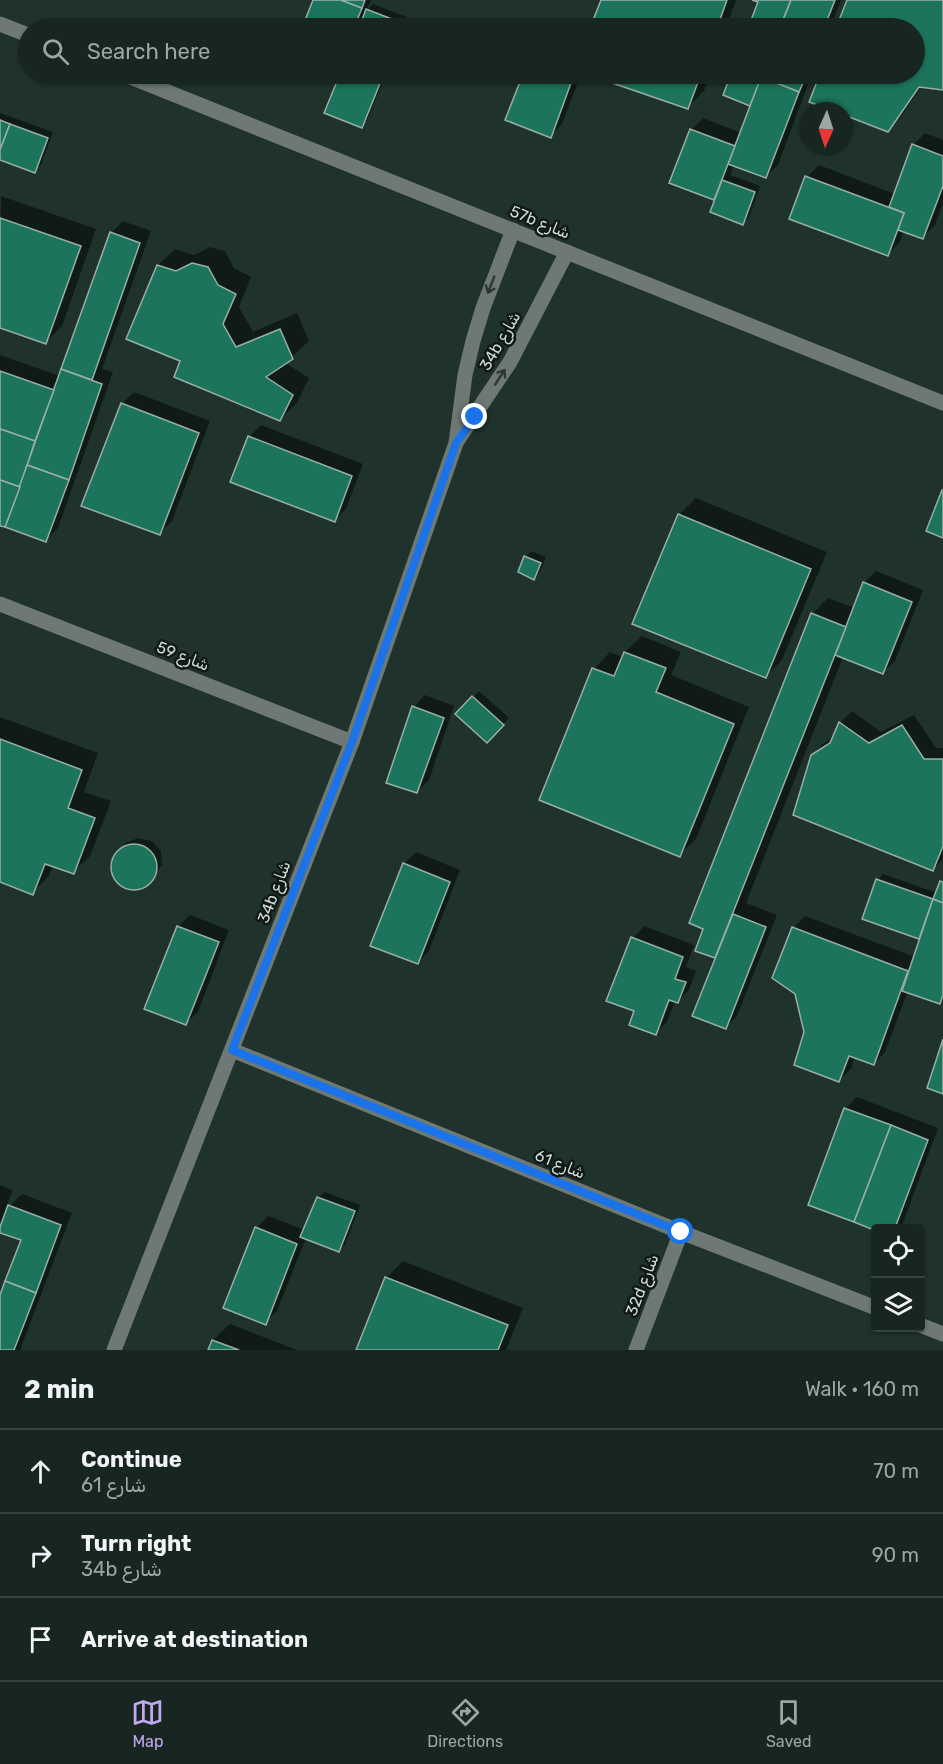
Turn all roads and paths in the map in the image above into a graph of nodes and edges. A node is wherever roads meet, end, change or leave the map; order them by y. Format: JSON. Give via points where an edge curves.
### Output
{"nodes":[{"id":1,"x":0,"y":24,"type":"edge"},
{"id":2,"x":18,"y":31,"type":"edge"},
{"id":3,"x":148,"y":84,"type":"edge"},
{"id":4,"x":513,"y":230,"type":"junction"},
{"id":5,"x":567,"y":252,"type":"junction"},
{"id":6,"x":943,"y":403,"type":"edge"},
{"id":7,"x":456,"y":443,"type":"junction"},
{"id":8,"x":0,"y":604,"type":"edge"},
{"id":9,"x":352,"y":742,"type":"junction"},
{"id":10,"x":232,"y":1050,"type":"junction"},
{"id":11,"x":681,"y":1232,"type":"junction"},
{"id":12,"x":871,"y":1306,"type":"edge"},
{"id":13,"x":925,"y":1327,"type":"edge"},
{"id":14,"x":943,"y":1334,"type":"edge"},
{"id":15,"x":114,"y":1350,"type":"edge"},
{"id":16,"x":636,"y":1350,"type":"edge"}],
"edges":[{"from":1,"to":2,"type":"street"},
{"from":3,"to":4,"type":"street","name":"57b شارع"},
{"from":4,"to":5,"type":"street","name":"57b شارع"},
{"from":4,"to":7,"type":"street","name":"34b شارع","one_way":true,"via":[[473,341]]},
{"from":5,"to":6,"type":"street","name":"57b شارع"},
{"from":7,"to":5,"type":"street","name":"34b شارع","one_way":true,"via":[[510,362]]},
{"from":7,"to":9,"type":"street","name":"34b شارع"},
{"from":8,"to":9,"type":"street","name":"شارع 59"},
{"from":9,"to":10,"type":"street","name":"34b شارع"},
{"from":10,"to":11,"type":"street","name":"شارع 61"},
{"from":10,"to":15,"type":"street","name":"34b شارع"},
{"from":11,"to":12,"type":"street","name":"شارع 61"},
{"from":11,"to":16,"type":"street","name":"32d شارع"},
{"from":13,"to":14,"type":"street"}]}
